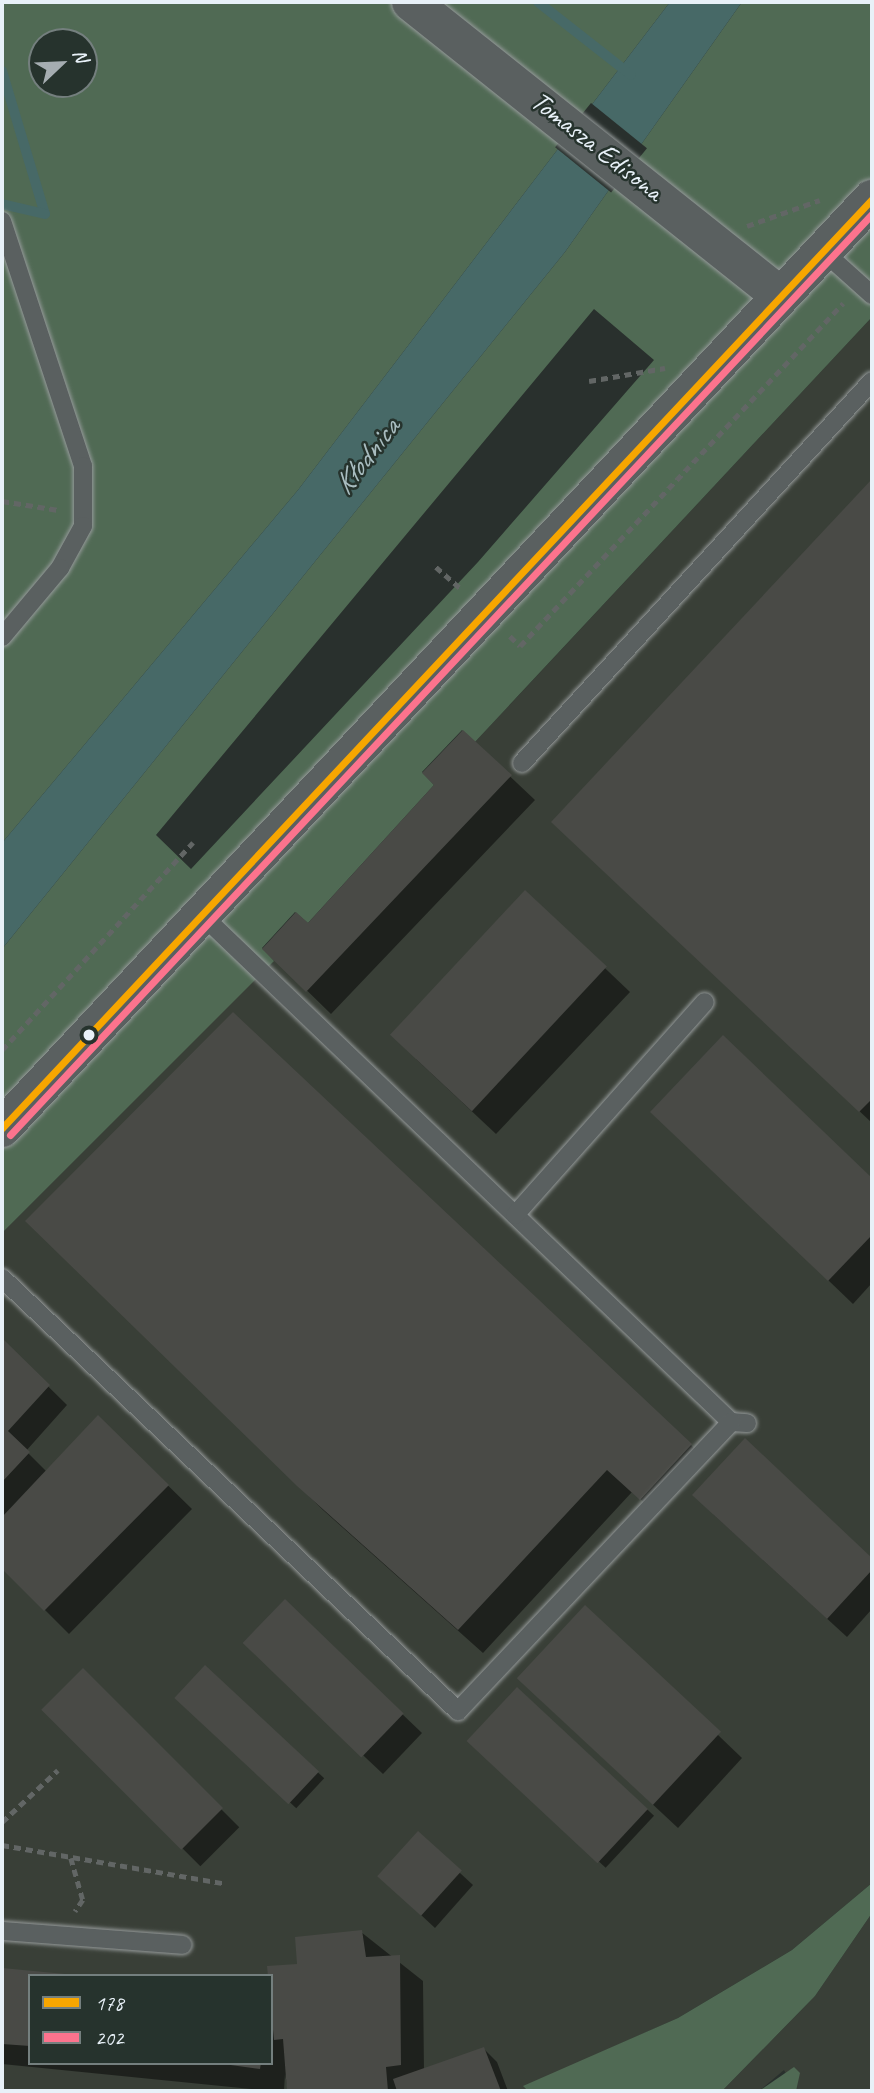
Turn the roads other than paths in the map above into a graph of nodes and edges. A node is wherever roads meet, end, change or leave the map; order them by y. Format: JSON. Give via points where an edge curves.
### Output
{"nodes":[{"id":1,"x":411,"y":2,"type":"edge"},
{"id":2,"x":872,"y":199,"type":"edge"},
{"id":3,"x":2,"y":220,"type":"edge"},
{"id":4,"x":823,"y":251,"type":"junction"},
{"id":5,"x":866,"y":290,"type":"edge"},
{"id":6,"x":780,"y":296,"type":"junction"},
{"id":7,"x":872,"y":381,"type":"edge"},
{"id":8,"x":2,"y":637,"type":"edge"},
{"id":9,"x":522,"y":763,"type":"dead end"},
{"id":10,"x":201,"y":914,"type":"junction"},
{"id":11,"x":705,"y":1002,"type":"dead end"},
{"id":12,"x":2,"y":1128,"type":"edge"},
{"id":13,"x":515,"y":1215,"type":"junction"},
{"id":14,"x":2,"y":1278,"type":"edge"},
{"id":15,"x":2,"y":1931,"type":"edge"},
{"id":16,"x":182,"y":1945,"type":"dead end"}],
"edges":[{"from":1,"to":6,"type":"street","name":"Tomasza Edisona"},
{"from":2,"to":4,"type":"street"},
{"from":3,"to":8,"type":"lane","via":[[83,466],[83,514],[60,568]]},
{"from":4,"to":5,"type":"lane"},
{"from":4,"to":6,"type":"street"},
{"from":6,"to":10,"type":"street"},
{"from":7,"to":9,"type":"lane"},
{"from":10,"to":12,"type":"street"},
{"from":10,"to":13,"type":"lane"},
{"from":11,"to":13,"type":"lane"},
{"from":13,"to":14,"type":"lane","via":[[739,1423],[458,1711]]},
{"from":15,"to":16,"type":"lane"}]}
